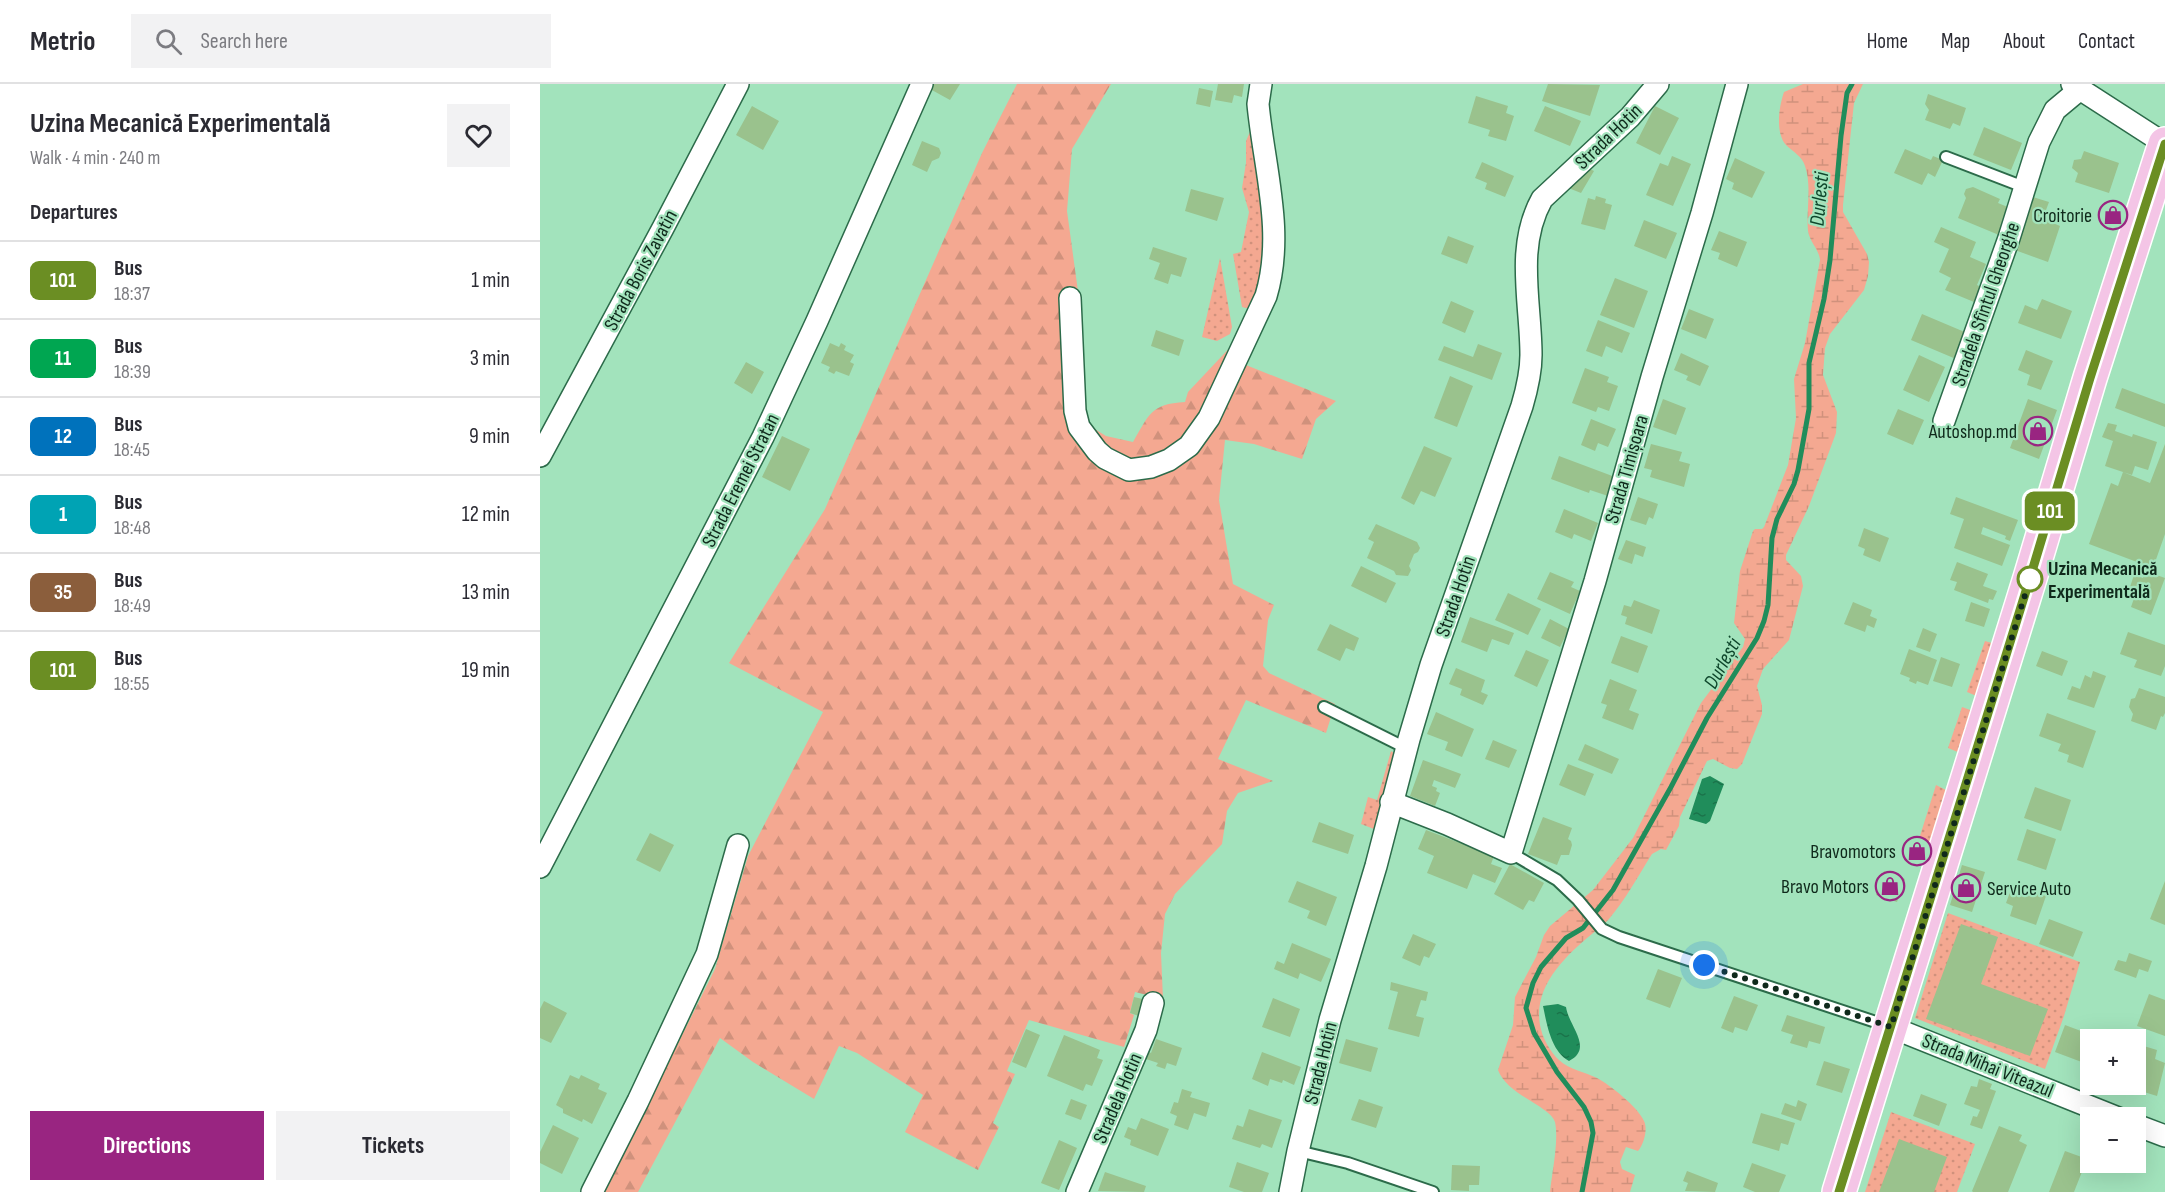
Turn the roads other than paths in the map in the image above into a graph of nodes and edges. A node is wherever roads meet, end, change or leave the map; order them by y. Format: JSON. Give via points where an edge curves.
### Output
{"nodes":[{"id":1,"x":738,"y":84,"type":"edge"},
{"id":2,"x":922,"y":84,"type":"edge"},
{"id":3,"x":1261,"y":84,"type":"edge"},
{"id":4,"x":1659,"y":84,"type":"edge"},
{"id":5,"x":1737,"y":84,"type":"edge"},
{"id":6,"x":2075,"y":87,"type":"edge"},
{"id":7,"x":2165,"y":144,"type":"edge"},
{"id":8,"x":1946,"y":158,"type":"dead end"},
{"id":9,"x":2024,"y":187,"type":"junction"},
{"id":10,"x":1070,"y":298,"type":"dead end"},
{"id":11,"x":1944,"y":421,"type":"dead end"},
{"id":12,"x":540,"y":456,"type":"edge"},
{"id":13,"x":1324,"y":707,"type":"dead end"},
{"id":14,"x":1406,"y":748,"type":"junction"},
{"id":15,"x":1391,"y":802,"type":"junction"},
{"id":16,"x":738,"y":845,"type":"dead end"},
{"id":17,"x":1511,"y":853,"type":"junction"},
{"id":18,"x":540,"y":867,"type":"edge"},
{"id":19,"x":1153,"y":1003,"type":"dead end"},
{"id":20,"x":1891,"y":1027,"type":"junction"},
{"id":21,"x":2091,"y":1107,"type":"edge"},
{"id":22,"x":2146,"y":1129,"type":"edge"},
{"id":23,"x":2165,"y":1136,"type":"edge"},
{"id":24,"x":1298,"y":1151,"type":"junction"},
{"id":25,"x":592,"y":1192,"type":"edge"},
{"id":26,"x":1077,"y":1192,"type":"edge"},
{"id":27,"x":1290,"y":1192,"type":"edge"},
{"id":28,"x":1432,"y":1192,"type":"edge"},
{"id":29,"x":1839,"y":1192,"type":"edge"}],
"edges":[{"from":1,"to":12,"type":"street","name":"Strada Boris Zavatin"},
{"from":2,"to":18,"type":"street","name":"Strada Eremei Stratan","via":[[763,437]]},
{"from":3,"to":10,"type":"street","via":[[1258,104],[1272,203],[1272,276],[1209,418],[1189,446],[1169,460],[1129,470],[1097,451],[1079,427],[1075,411]]},
{"from":4,"to":14,"type":"street","name":"Strada Hotin","via":[[1630,117],[1542,199],[1534,213],[1526,263],[1529,383]]},
{"from":5,"to":17,"type":"street","name":"Strada Timișoara","via":[[1595,580]]},
{"from":6,"to":7,"type":"street"},
{"from":6,"to":9,"type":"street","name":"Stradela Sfîntul Gheorghe","via":[[2055,110]]},
{"from":7,"to":20,"type":"main road"},
{"from":8,"to":9,"type":"lane"},
{"from":9,"to":11,"type":"street","name":"Stradela Sfîntul Gheorghe","via":[[2010,238]]},
{"from":13,"to":14,"type":"lane"},
{"from":14,"to":15,"type":"street","name":"Strada Hotin"},
{"from":15,"to":17,"type":"street"},
{"from":15,"to":24,"type":"street","name":"Strada Hotin"},
{"from":16,"to":25,"type":"street","via":[[707,954]]},
{"from":17,"to":20,"type":"lane","via":[[1557,880],[1602,929],[1619,937]]},
{"from":19,"to":26,"type":"street","name":"Stradela Hotin","via":[[1146,1030]]},
{"from":20,"to":21,"type":"street","name":"Strada Mihai Viteazul"},
{"from":20,"to":29,"type":"main road"},
{"from":22,"to":23,"type":"street"},
{"from":24,"to":27,"type":"street","name":"Strada Hotin"},
{"from":24,"to":28,"type":"lane","via":[[1348,1163]]}]}
